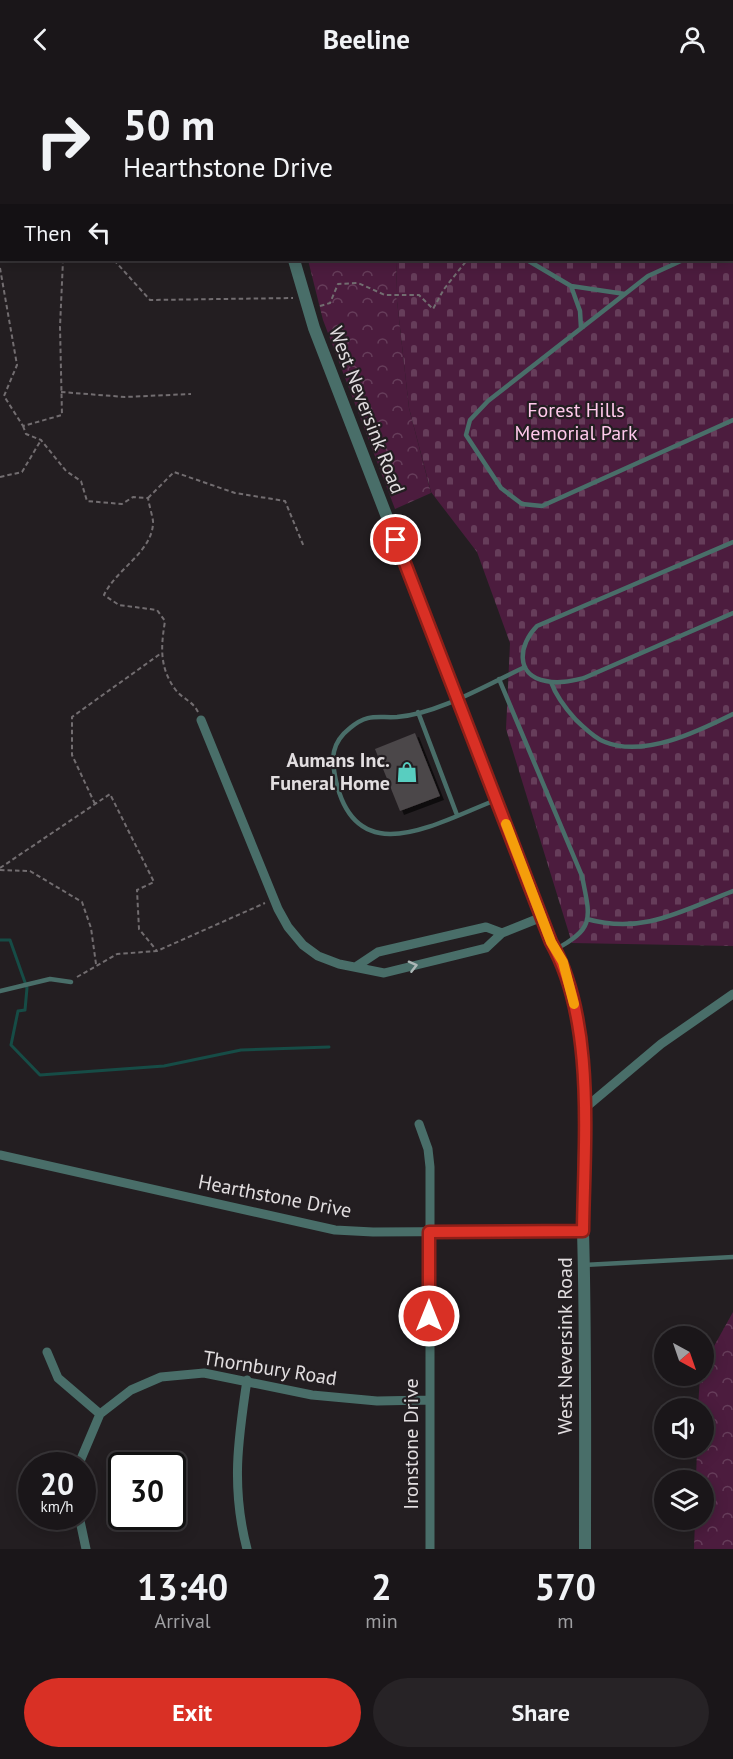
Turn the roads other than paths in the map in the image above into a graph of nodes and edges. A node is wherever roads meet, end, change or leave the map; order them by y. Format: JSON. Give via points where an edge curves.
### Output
{"nodes":[{"id":1,"x":294,"y":261,"type":"edge"},
{"id":2,"x":529,"y":261,"type":"edge"},
{"id":3,"x":681,"y":261,"type":"edge"},
{"id":4,"x":571,"y":286,"type":"junction"},
{"id":5,"x":625,"y":294,"type":"junction"},
{"id":6,"x":581,"y":328,"type":"junction"},
{"id":7,"x":733,"y":420,"type":"edge"},
{"id":8,"x":733,"y":542,"type":"edge"},
{"id":9,"x":733,"y":613,"type":"edge"},
{"id":10,"x":525,"y":667,"type":"junction"},
{"id":11,"x":499,"y":679,"type":"junction"},
{"id":12,"x":551,"y":682,"type":"junction"},
{"id":13,"x":457,"y":698,"type":"junction"},
{"id":14,"x":418,"y":712,"type":"junction"},
{"id":15,"x":733,"y":714,"type":"edge"},
{"id":16,"x":201,"y":720,"type":"road end"},
{"id":17,"x":496,"y":800,"type":"junction"},
{"id":18,"x":457,"y":815,"type":"junction"},
{"id":19,"x":733,"y":891,"type":"edge"},
{"id":20,"x":542,"y":917,"type":"junction"},
{"id":21,"x":587,"y":919,"type":"junction"},
{"id":22,"x":502,"y":933,"type":"junction"},
{"id":23,"x":555,"y":949,"type":"junction"},
{"id":24,"x":357,"y":966,"type":"junction"},
{"id":25,"x":71,"y":982,"type":"road end"},
{"id":26,"x":0,"y":991,"type":"edge"},
{"id":27,"x":733,"y":994,"type":"edge"},
{"id":28,"x":585,"y":1108,"type":"junction"},
{"id":29,"x":419,"y":1124,"type":"dead end"},
{"id":30,"x":0,"y":1155,"type":"edge"},
{"id":31,"x":583,"y":1231,"type":"junction"},
{"id":32,"x":429,"y":1232,"type":"junction"},
{"id":33,"x":733,"y":1257,"type":"edge"},
{"id":34,"x":584,"y":1265,"type":"junction"},
{"id":35,"x":47,"y":1352,"type":"dead end"},
{"id":36,"x":247,"y":1380,"type":"junction"},
{"id":37,"x":429,"y":1400,"type":"junction"},
{"id":38,"x":100,"y":1414,"type":"junction"},
{"id":39,"x":84,"y":1452,"type":"edge"},
{"id":40,"x":82,"y":1530,"type":"edge"},
{"id":41,"x":86,"y":1549,"type":"edge"},
{"id":42,"x":247,"y":1549,"type":"edge"},
{"id":43,"x":430,"y":1549,"type":"edge"},
{"id":44,"x":585,"y":1549,"type":"edge"}],
"edges":[{"from":1,"to":13,"type":"street","name":"West Neversink Road","via":[[306,303]]},
{"from":2,"to":4,"type":"lane"},
{"from":3,"to":5,"type":"lane","via":[[648,276]]},
{"from":4,"to":5,"type":"lane"},
{"from":4,"to":6,"type":"lane"},
{"from":5,"to":6,"type":"lane"},
{"from":6,"to":7,"type":"lane","via":[[488,401],[470,420],[466,435],[501,488],[522,504],[542,506]]},
{"from":8,"to":10,"type":"lane","via":[[537,626],[525,637]]},
{"from":9,"to":12,"type":"lane","via":[[584,678]]},
{"from":10,"to":11,"type":"lane"},
{"from":10,"to":12,"type":"lane","via":[[534,678]]},
{"from":11,"to":13,"type":"lane"},
{"from":11,"to":21,"type":"lane","via":[[582,876]]},
{"from":12,"to":15,"type":"lane","via":[[570,713],[588,732],[606,743],[663,743]]},
{"from":13,"to":14,"type":"lane"},
{"from":13,"to":17,"type":"street","name":"West Neversink Road"},
{"from":14,"to":18,"type":"lane"},
{"from":14,"to":18,"type":"lane","via":[[366,718],[341,736],[332,761],[343,804],[362,827],[380,835],[400,836]]},
{"from":16,"to":24,"type":"street","via":[[288,927],[318,956]]},
{"from":17,"to":18,"type":"lane"},
{"from":17,"to":20,"type":"street","name":"West Neversink Road"},
{"from":19,"to":21,"type":"lane","via":[[676,916],[614,924]]},
{"from":20,"to":22,"type":"street"},
{"from":20,"to":23,"type":"street","name":"West Neversink Road"},
{"from":21,"to":23,"type":"lane","via":[[578,937]]},
{"from":22,"to":24,"type":"street","via":[[486,927],[378,952]]},
{"from":24,"to":22,"type":"street","one_way":true,"via":[[384,973],[486,948]]},
{"from":23,"to":28,"type":"street","name":"West Neversink Road","via":[[563,962],[576,1009]]},
{"from":25,"to":26,"type":"lane","via":[[50,979]]},
{"from":27,"to":28,"type":"street","via":[[661,1044]]},
{"from":28,"to":31,"type":"street","name":"West Neversink Road"},
{"from":29,"to":32,"type":"street","name":"Ironstone Drive","via":[[430,1167]]},
{"from":30,"to":32,"type":"street","name":"Hearthstone Drive","via":[[335,1230]]},
{"from":31,"to":32,"type":"street","name":"Hearthstone Drive"},
{"from":31,"to":34,"type":"street","name":"West Neversink Road"},
{"from":32,"to":37,"type":"street","name":"Ironstone Drive"},
{"from":33,"to":34,"type":"lane"},
{"from":34,"to":44,"type":"street","name":"West Neversink Road"},
{"from":35,"to":38,"type":"street","via":[[58,1378]]},
{"from":36,"to":37,"type":"street","name":"Thornbury Road","via":[[312,1395],[377,1401]]},
{"from":36,"to":38,"type":"street","name":"Thornbury Road","via":[[204,1372],[161,1377],[131,1390]]},
{"from":36,"to":42,"type":"street","via":[[236,1451],[241,1525]]},
{"from":37,"to":43,"type":"street","name":"Ironstone Drive"},
{"from":38,"to":39,"type":"street","name":"Thornbury Road"},
{"from":40,"to":41,"type":"street"}]}
